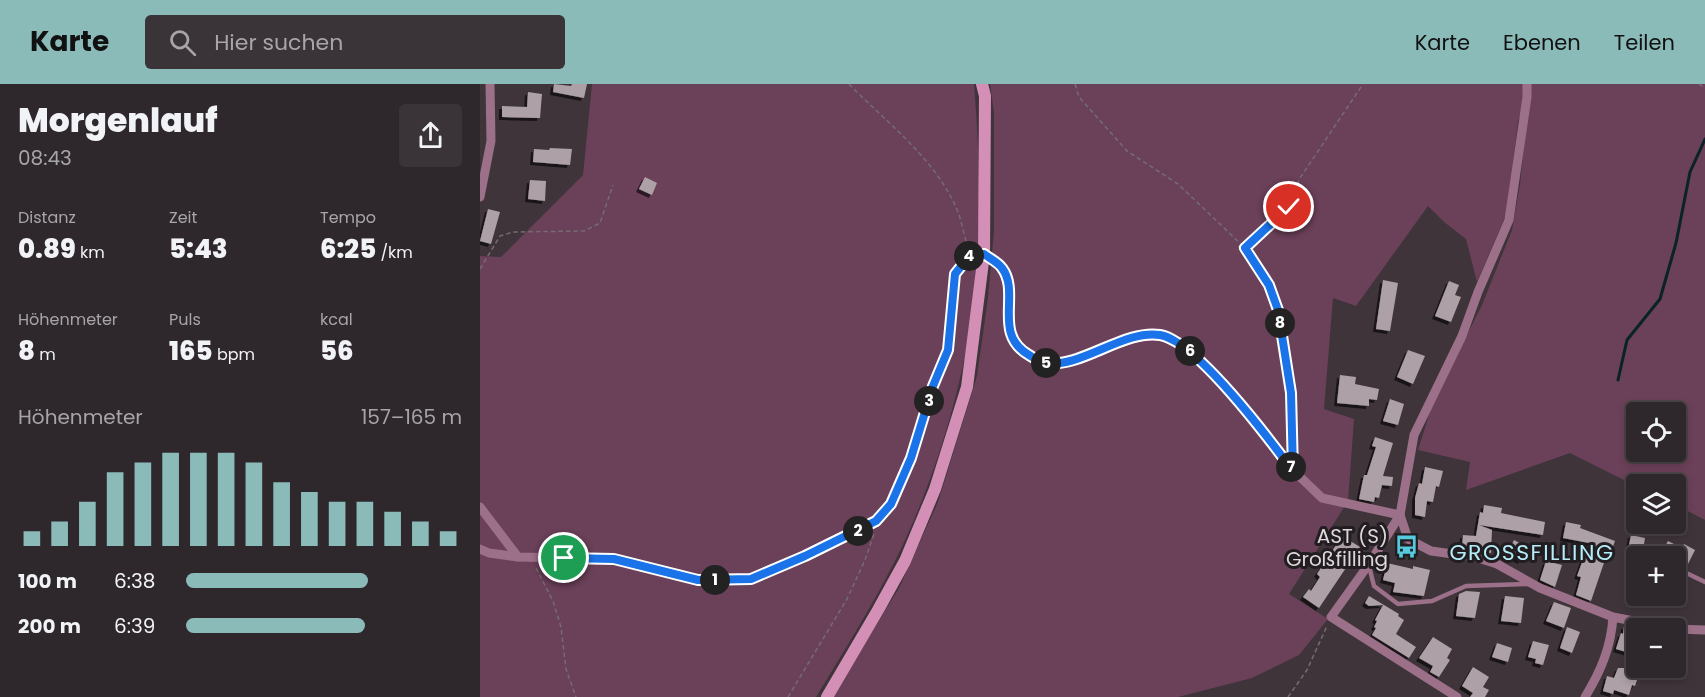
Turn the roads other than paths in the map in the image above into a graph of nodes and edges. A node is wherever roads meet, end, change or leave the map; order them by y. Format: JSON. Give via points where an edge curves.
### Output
{"nodes":[{"id":1,"x":490,"y":84,"type":"edge"},
{"id":2,"x":982,"y":84,"type":"edge"},
{"id":3,"x":1527,"y":84,"type":"edge"},
{"id":4,"x":480,"y":197,"type":"edge"},
{"id":5,"x":984,"y":254,"type":"junction"},
{"id":6,"x":480,"y":507,"type":"edge"},
{"id":7,"x":1400,"y":515,"type":"junction"},
{"id":8,"x":480,"y":549,"type":"edge"},
{"id":9,"x":518,"y":557,"type":"junction"},
{"id":10,"x":1369,"y":564,"type":"junction"},
{"id":11,"x":1686,"y":573,"type":"edge"},
{"id":12,"x":1705,"y":582,"type":"edge"},
{"id":13,"x":1533,"y":584,"type":"junction"},
{"id":14,"x":1613,"y":617,"type":"junction"},
{"id":15,"x":1626,"y":620,"type":"edge"},
{"id":16,"x":1686,"y":630,"type":"edge"},
{"id":17,"x":1703,"y":631,"type":"edge"},
{"id":18,"x":827,"y":697,"type":"edge"},
{"id":19,"x":1457,"y":697,"type":"edge"},
{"id":20,"x":1585,"y":697,"type":"edge"}],
"edges":[{"from":1,"to":4,"type":"street","via":[[491,141]]},
{"from":2,"to":5,"type":"main road"},
{"from":3,"to":7,"type":"street","via":[[1509,220],[1462,336],[1414,435]]},
{"from":5,"to":7,"type":"street","via":[[1002,268],[1008,285],[1008,320],[1016,345],[1027,354],[1044,363],[1064,363],[1139,337],[1160,335],[1176,341],[1236,399],[1293,471],[1322,498]]},
{"from":5,"to":9,"type":"street","via":[[970,255],[955,274],[948,350],[911,458],[891,504],[876,521],[751,579],[698,580],[614,559]]},
{"from":5,"to":18,"type":"main road","via":[[967,387],[935,489],[905,561]]},
{"from":6,"to":9,"type":"street"},
{"from":7,"to":10,"type":"street"},
{"from":7,"to":13,"type":"street","via":[[1408,539],[1431,550],[1497,564]]},
{"from":8,"to":9,"type":"street"},
{"from":10,"to":13,"type":"lane","via":[[1374,586],[1398,604],[1432,601],[1466,586]]},
{"from":10,"to":19,"type":"street","via":[[1331,617]]},
{"from":11,"to":12,"type":"lane"},
{"from":13,"to":14,"type":"street"},
{"from":14,"to":15,"type":"street"},
{"from":14,"to":20,"type":"street","via":[[1607,655]]},
{"from":16,"to":17,"type":"street"}]}
